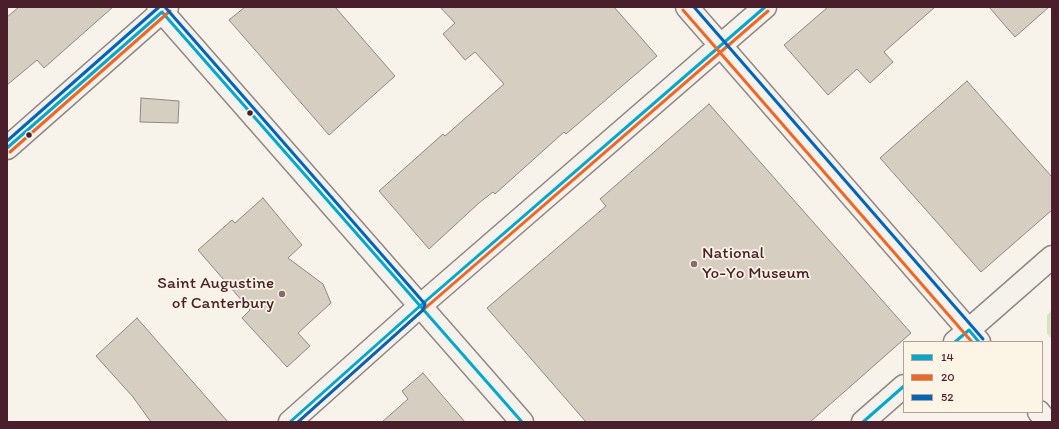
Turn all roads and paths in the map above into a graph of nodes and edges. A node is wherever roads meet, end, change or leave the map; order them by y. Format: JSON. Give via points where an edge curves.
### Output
{"nodes":[{"id":1,"x":687,"y":7,"type":"edge"},
{"id":2,"x":765,"y":7,"type":"edge"},
{"id":3,"x":162,"y":9,"type":"edge"},
{"id":4,"x":720,"y":45,"type":"junction"},
{"id":5,"x":7,"y":148,"type":"edge"},
{"id":6,"x":1052,"y":257,"type":"edge"},
{"id":7,"x":420,"y":306,"type":"junction"},
{"id":8,"x":968,"y":338,"type":"edge"},
{"id":9,"x":903,"y":387,"type":"edge"},
{"id":10,"x":1040,"y":413,"type":"edge"},
{"id":11,"x":290,"y":422,"type":"edge"},
{"id":12,"x":522,"y":422,"type":"edge"},
{"id":13,"x":863,"y":422,"type":"edge"},
{"id":14,"x":1047,"y":422,"type":"edge"}],
"edges":[{"from":1,"to":4,"type":"street"},
{"from":2,"to":4,"type":"street"},
{"from":3,"to":5,"type":"street"},
{"from":3,"to":7,"type":"street"},
{"from":4,"to":7,"type":"street"},
{"from":4,"to":8,"type":"street"},
{"from":6,"to":8,"type":"street"},
{"from":7,"to":11,"type":"street"},
{"from":7,"to":12,"type":"street"},
{"from":9,"to":13,"type":"street"},
{"from":10,"to":14,"type":"street"}]}
